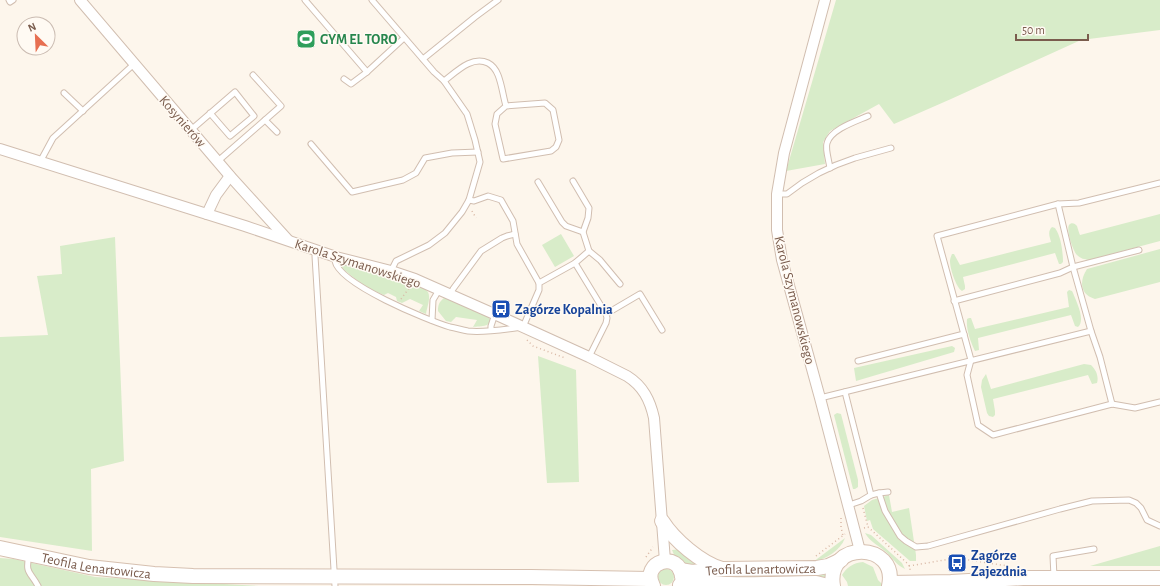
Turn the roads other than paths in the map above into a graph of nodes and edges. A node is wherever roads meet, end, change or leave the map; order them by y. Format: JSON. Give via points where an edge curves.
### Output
{"nodes":[{"id":1,"x":9,"y":0,"type":"edge"},
{"id":2,"x":12,"y":0,"type":"edge"},
{"id":3,"x":80,"y":0,"type":"edge"},
{"id":4,"x":305,"y":0,"type":"edge"},
{"id":5,"x":372,"y":0,"type":"edge"},
{"id":6,"x":498,"y":0,"type":"edge"},
{"id":7,"x":824,"y":0,"type":"edge"},
{"id":8,"x":404,"y":38,"type":"junction"},
{"id":9,"x":423,"y":59,"type":"junction"},
{"id":10,"x":134,"y":64,"type":"junction"},
{"id":11,"x":366,"y":72,"type":"junction"},
{"id":12,"x":253,"y":75,"type":"dead end"},
{"id":13,"x":344,"y":79,"type":"dead end"},
{"id":14,"x":444,"y":81,"type":"junction"},
{"id":15,"x":64,"y":94,"type":"dead end"},
{"id":16,"x":506,"y":106,"type":"junction"},
{"id":17,"x":83,"y":111,"type":"junction"},
{"id":18,"x":210,"y":113,"type":"junction"},
{"id":19,"x":868,"y":116,"type":"dead end"},
{"id":20,"x":265,"y":120,"type":"junction"},
{"id":21,"x":191,"y":130,"type":"junction"},
{"id":22,"x":277,"y":132,"type":"dead end"},
{"id":23,"x":312,"y":144,"type":"dead end"},
{"id":24,"x":891,"y":148,"type":"dead end"},
{"id":25,"x":0,"y":149,"type":"edge"},
{"id":26,"x":478,"y":152,"type":"junction"},
{"id":27,"x":218,"y":161,"type":"junction"},
{"id":28,"x":40,"y":162,"type":"junction"},
{"id":29,"x":830,"y":168,"type":"junction"},
{"id":30,"x":230,"y":176,"type":"junction"},
{"id":31,"x":573,"y":181,"type":"dead end"},
{"id":32,"x":538,"y":182,"type":"dead end"},
{"id":33,"x":1160,"y":183,"type":"edge"},
{"id":34,"x":777,"y":194,"type":"junction"},
{"id":35,"x":469,"y":200,"type":"junction"},
{"id":36,"x":1058,"y":204,"type":"junction"},
{"id":37,"x":207,"y":214,"type":"junction"},
{"id":38,"x":583,"y":232,"type":"junction"},
{"id":39,"x":515,"y":234,"type":"junction"},
{"id":40,"x":288,"y":241,"type":"junction"},
{"id":41,"x":316,"y":250,"type":"junction"},
{"id":42,"x":1139,"y":250,"type":"dead end"},
{"id":43,"x":589,"y":251,"type":"junction"},
{"id":44,"x":336,"y":257,"type":"junction"},
{"id":45,"x":575,"y":263,"type":"junction"},
{"id":46,"x":1073,"y":268,"type":"junction"},
{"id":47,"x":390,"y":270,"type":"junction"},
{"id":48,"x":539,"y":283,"type":"junction"},
{"id":49,"x":620,"y":284,"type":"dead end"},
{"id":50,"x":439,"y":290,"type":"junction"},
{"id":51,"x":450,"y":295,"type":"junction"},
{"id":52,"x":954,"y":301,"type":"junction"},
{"id":53,"x":495,"y":314,"type":"junction"},
{"id":54,"x":606,"y":314,"type":"junction"},
{"id":55,"x":432,"y":320,"type":"junction"},
{"id":56,"x":523,"y":327,"type":"junction"},
{"id":57,"x":491,"y":330,"type":"junction"},
{"id":58,"x":662,"y":330,"type":"dead end"},
{"id":59,"x":1091,"y":331,"type":"junction"},
{"id":60,"x":964,"y":334,"type":"junction"},
{"id":61,"x":589,"y":357,"type":"junction"},
{"id":62,"x":971,"y":360,"type":"junction"},
{"id":63,"x":858,"y":361,"type":"dead end"},
{"id":64,"x":845,"y":392,"type":"junction"},
{"id":65,"x":820,"y":398,"type":"junction"},
{"id":66,"x":1160,"y":402,"type":"edge"},
{"id":67,"x":1112,"y":404,"type":"junction"},
{"id":68,"x":888,"y":492,"type":"dead end"},
{"id":69,"x":879,"y":493,"type":"junction"},
{"id":70,"x":871,"y":495,"type":"junction"},
{"id":71,"x":849,"y":504,"type":"junction"},
{"id":72,"x":662,"y":521,"type":"junction"},
{"id":73,"x":1160,"y":526,"type":"edge"},
{"id":74,"x":0,"y":548,"type":"edge"},
{"id":75,"x":1094,"y":549,"type":"dead end"},
{"id":76,"x":860,"y":551,"type":"junction"},
{"id":77,"x":29,"y":554,"type":"junction"},
{"id":78,"x":841,"y":560,"type":"junction"},
{"id":79,"x":665,"y":561,"type":"junction"},
{"id":80,"x":722,"y":569,"type":"junction"},
{"id":81,"x":680,"y":570,"type":"junction"},
{"id":82,"x":1054,"y":578,"type":"junction"},
{"id":83,"x":1160,"y":578,"type":"edge"},
{"id":84,"x":334,"y":581,"type":"edge"},
{"id":85,"x":652,"y":583,"type":"edge"},
{"id":86,"x":890,"y":584,"type":"edge"},
{"id":87,"x":680,"y":585,"type":"edge"},
{"id":88,"x":38,"y":586,"type":"edge"},
{"id":89,"x":828,"y":586,"type":"edge"},
{"id":90,"x":833,"y":586,"type":"edge"}],
"edges":[{"from":1,"to":2,"type":"lane"},
{"from":3,"to":10,"type":"street","name":"Kosynierów"},
{"from":4,"to":11,"type":"lane"},
{"from":5,"to":8,"type":"lane"},
{"from":6,"to":9,"type":"lane"},
{"from":7,"to":34,"type":"street","name":"Karola Szymanowskiego","via":[[784,153]]},
{"from":8,"to":9,"type":"lane"},
{"from":8,"to":11,"type":"lane"},
{"from":9,"to":14,"type":"lane"},
{"from":10,"to":17,"type":"lane"},
{"from":10,"to":21,"type":"street","name":"Kosynierów"},
{"from":11,"to":13,"type":"lane","via":[[351,84]]},
{"from":12,"to":20,"type":"lane","via":[[280,106]]},
{"from":14,"to":16,"type":"lane","via":[[470,62],[484,61],[498,73]]},
{"from":14,"to":26,"type":"lane","via":[[467,114]]},
{"from":15,"to":17,"type":"lane"},
{"from":16,"to":16,"type":"lane","via":[[497,114],[495,124],[503,159],[551,151],[556,147],[559,140],[553,110],[546,103]]},
{"from":17,"to":28,"type":"lane","via":[[53,138]]},
{"from":18,"to":18,"type":"lane","via":[[235,92],[254,116],[230,136]]},
{"from":18,"to":21,"type":"lane"},
{"from":19,"to":29,"type":"lane","via":[[834,132],[827,143]]},
{"from":20,"to":22,"type":"lane"},
{"from":20,"to":27,"type":"lane"},
{"from":21,"to":27,"type":"street","name":"Kosynierów"},
{"from":23,"to":26,"type":"lane","via":[[352,192],[403,180],[416,173],[425,158]]},
{"from":24,"to":29,"type":"lane"},
{"from":25,"to":28,"type":"street","name":"Karola Szymanowskiego"},
{"from":26,"to":35,"type":"lane","via":[[480,162]]},
{"from":27,"to":30,"type":"street","name":"Kosynierów"},
{"from":28,"to":37,"type":"street","name":"Karola Szymanowskiego"},
{"from":29,"to":34,"type":"lane","via":[[787,194]]},
{"from":30,"to":37,"type":"street","via":[[216,195]]},
{"from":30,"to":40,"type":"street","name":"Kosynierów"},
{"from":31,"to":38,"type":"lane","via":[[589,208]]},
{"from":32,"to":38,"type":"lane","via":[[562,222]]},
{"from":33,"to":36,"type":"lane","via":[[1079,203]]},
{"from":34,"to":65,"type":"street","name":"Karola Szymanowskiego","via":[[779,246]]},
{"from":35,"to":39,"type":"lane","via":[[474,201],[488,196],[501,200],[513,221]]},
{"from":35,"to":47,"type":"lane","via":[[445,233],[396,261]]},
{"from":36,"to":46,"type":"lane"},
{"from":36,"to":52,"type":"lane","via":[[937,236]]},
{"from":37,"to":40,"type":"street","name":"Karola Szymanowskiego"},
{"from":38,"to":43,"type":"lane"},
{"from":39,"to":48,"type":"lane","via":[[517,244]]},
{"from":39,"to":51,"type":"lane","via":[[502,238],[481,251]]},
{"from":40,"to":41,"type":"street","name":"Karola Szymanowskiego"},
{"from":41,"to":44,"type":"street","name":"Karola Szymanowskiego"},
{"from":41,"to":84,"type":"lane"},
{"from":42,"to":46,"type":"lane"},
{"from":43,"to":45,"type":"lane"},
{"from":43,"to":49,"type":"lane"},
{"from":44,"to":47,"type":"street","name":"Karola Szymanowskiego"},
{"from":44,"to":55,"type":"lane","via":[[337,268],[348,278],[367,290]]},
{"from":45,"to":48,"type":"lane"},
{"from":45,"to":54,"type":"lane"},
{"from":46,"to":52,"type":"lane","via":[[1060,274]]},
{"from":46,"to":59,"type":"lane"},
{"from":47,"to":50,"type":"street","name":"Karola Szymanowskiego"},
{"from":48,"to":56,"type":"lane","via":[[539,290]]},
{"from":50,"to":51,"type":"street","name":"Karola Szymanowskiego"},
{"from":50,"to":55,"type":"lane","via":[[433,300]]},
{"from":51,"to":53,"type":"street","name":"Karola Szymanowskiego"},
{"from":52,"to":60,"type":"lane"},
{"from":53,"to":56,"type":"street","name":"Karola Szymanowskiego"},
{"from":53,"to":57,"type":"lane"},
{"from":54,"to":58,"type":"lane","via":[[640,294]]},
{"from":54,"to":61,"type":"lane","via":[[606,323]]},
{"from":55,"to":57,"type":"lane","via":[[470,331]]},
{"from":56,"to":57,"type":"lane"},
{"from":56,"to":61,"type":"street","name":"Karola Szymanowskiego"},
{"from":59,"to":62,"type":"lane"},
{"from":59,"to":67,"type":"lane"},
{"from":60,"to":62,"type":"lane"},
{"from":60,"to":63,"type":"lane"},
{"from":61,"to":72,"type":"street","name":"Karola Szymanowskiego","via":[[633,380],[649,400],[656,431]]},
{"from":62,"to":64,"type":"lane"},
{"from":62,"to":67,"type":"lane","via":[[966,375],[978,425],[992,435]]},
{"from":64,"to":65,"type":"lane"},
{"from":64,"to":70,"type":"lane"},
{"from":65,"to":71,"type":"street","name":"Karola Szymanowskiego"},
{"from":66,"to":67,"type":"lane","via":[[1135,408]]},
{"from":68,"to":69,"type":"lane"},
{"from":69,"to":70,"type":"lane"},
{"from":69,"to":73,"type":"lane","via":[[885,511],[900,536],[916,547],[928,546],[1092,501],[1129,500],[1141,508],[1147,520]]},
{"from":70,"to":71,"type":"lane"},
{"from":71,"to":76,"type":"street","name":"Karola Szymanowskiego"},
{"from":72,"to":79,"type":"street","name":"Karola Szymanowskiego"},
{"from":72,"to":80,"type":"street","via":[[702,560]]},
{"from":74,"to":77,"type":"street","name":"Teofila Lenartowicza"},
{"from":75,"to":82,"type":"lane","via":[[1053,556]]},
{"from":76,"to":78,"type":"street","name":"Teofila Lenartowicza","via":[[846,555]]},
{"from":76,"to":86,"type":"street","via":[[872,553],[882,560],[889,571]]},
{"from":77,"to":84,"type":"street","name":"Teofila Lenartowicza","via":[[89,567],[154,574]]},
{"from":77,"to":88,"type":"lane","via":[[28,572]]},
{"from":78,"to":80,"type":"street","name":"Teofila Lenartowicza","via":[[817,568]]},
{"from":78,"to":90,"type":"street","via":[[834,570]]},
{"from":79,"to":81,"type":"street","via":[[672,562]]},
{"from":79,"to":85,"type":"street","via":[[655,565],[651,573]]},
{"from":80,"to":81,"type":"street","name":"Teofila Lenartowicza","via":[[692,572]]},
{"from":81,"to":87,"type":"street"},
{"from":82,"to":83,"type":"street","via":[[1113,581]]},
{"from":82,"to":86,"type":"street"},
{"from":84,"to":85,"type":"street","name":"Teofila Lenartowicza","via":[[531,579]]},
{"from":87,"to":89,"type":"street","name":"Teofila Lenartowicza","via":[[705,582],[810,583]]}]}
